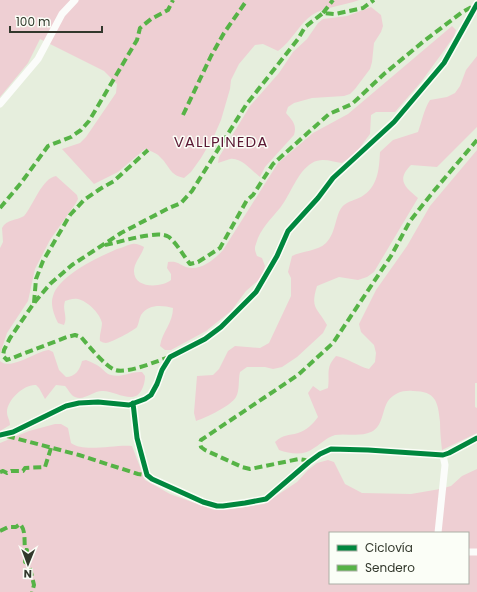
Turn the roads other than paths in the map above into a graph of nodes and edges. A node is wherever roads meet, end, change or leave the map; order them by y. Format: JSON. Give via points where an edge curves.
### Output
{"nodes":[{"id":1,"x":75,"y":0,"type":"edge"},
{"id":2,"x":477,"y":4,"type":"edge"},
{"id":3,"x":0,"y":104,"type":"edge"},
{"id":4,"x":133,"y":403,"type":"junction"},
{"id":5,"x":0,"y":435,"type":"edge"},
{"id":6,"x":477,"y":438,"type":"edge"},
{"id":7,"x":443,"y":455,"type":"junction"},
{"id":8,"x":438,"y":532,"type":"edge"}],
"edges":[{"from":1,"to":3,"type":"street","via":[[62,14],[38,59]]},
{"from":2,"to":4,"type":"street","via":[[444,63],[394,122],[333,178],[288,231],[256,292],[221,327],[205,339],[170,357],[151,395]]},
{"from":4,"to":5,"type":"street","via":[[79,403],[13,432]]},
{"from":4,"to":7,"type":"street","via":[[137,438],[147,475],[203,502],[217,506],[246,504],[266,499],[309,462],[325,452],[339,449]]},
{"from":6,"to":7,"type":"street"},
{"from":7,"to":8,"type":"street","via":[[445,465]]}]}
